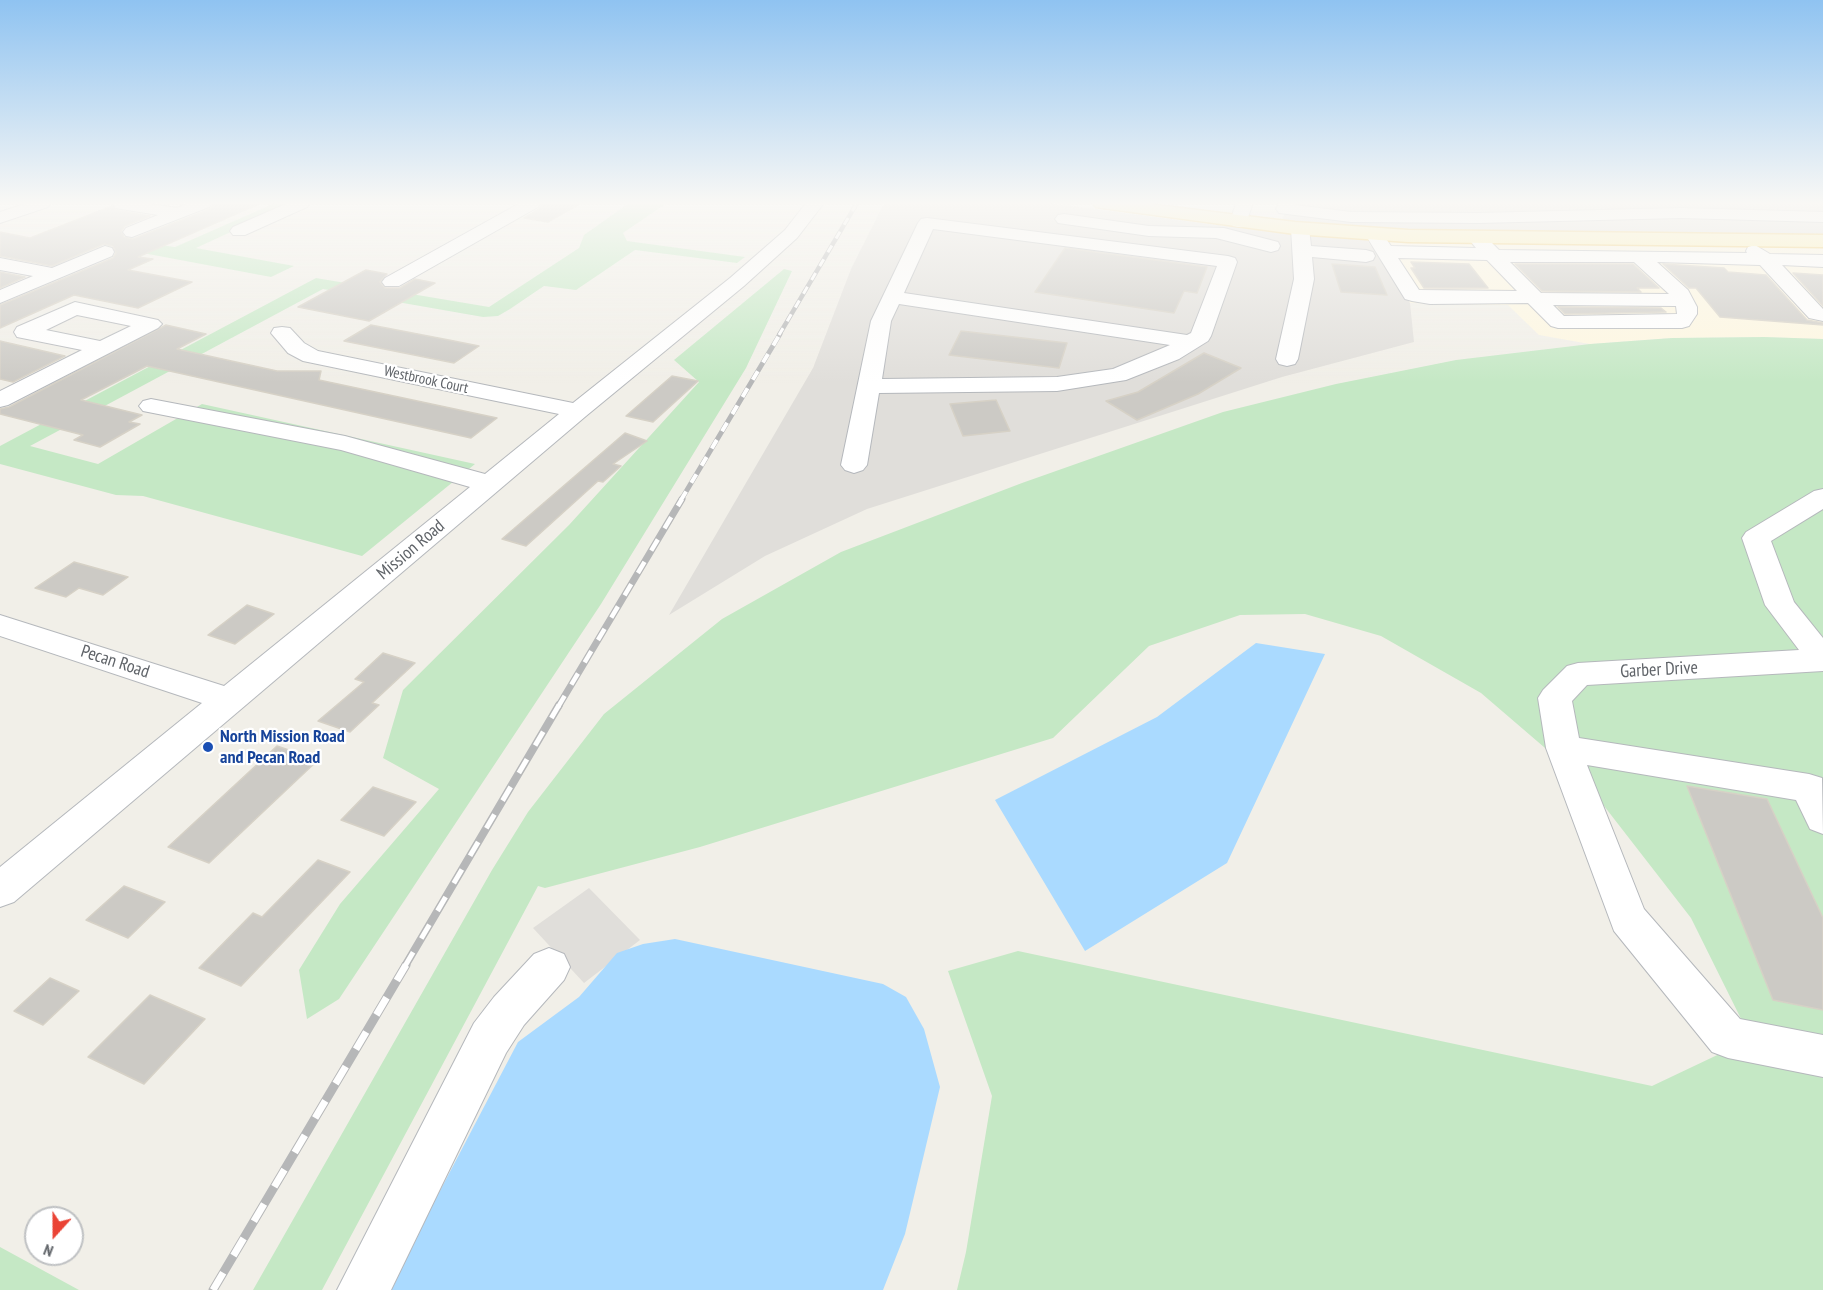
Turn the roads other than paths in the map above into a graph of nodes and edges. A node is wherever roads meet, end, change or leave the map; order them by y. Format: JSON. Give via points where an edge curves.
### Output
{"nodes":[{"id":1,"x":79,"y":263,"type":"edge"},
{"id":2,"x":425,"y":263,"type":"edge"},
{"id":3,"x":759,"y":263,"type":"edge"},
{"id":4,"x":909,"y":263,"type":"edge"},
{"id":5,"x":1228,"y":263,"type":"edge"},
{"id":6,"x":1303,"y":263,"type":"edge"},
{"id":7,"x":1384,"y":263,"type":"edge"},
{"id":8,"x":1501,"y":263,"type":"edge"},
{"id":9,"x":1647,"y":263,"type":"edge"},
{"id":10,"x":1769,"y":263,"type":"edge"},
{"id":11,"x":0,"y":264,"type":"edge"},
{"id":12,"x":54,"y":274,"type":"junction"},
{"id":13,"x":392,"y":282,"type":"dead end"},
{"id":14,"x":0,"y":297,"type":"edge"},
{"id":15,"x":893,"y":297,"type":"junction"},
{"id":16,"x":1535,"y":298,"type":"junction"},
{"id":17,"x":1823,"y":315,"type":"edge"},
{"id":18,"x":282,"y":333,"type":"dead end"},
{"id":19,"x":1191,"y":342,"type":"junction"},
{"id":20,"x":103,"y":348,"type":"dead end"},
{"id":21,"x":1287,"y":359,"type":"dead end"},
{"id":22,"x":869,"y":386,"type":"junction"},
{"id":23,"x":0,"y":400,"type":"edge"},
{"id":24,"x":151,"y":406,"type":"dead end"},
{"id":25,"x":578,"y":411,"type":"junction"},
{"id":26,"x":854,"y":465,"type":"dead end"},
{"id":27,"x":490,"y":484,"type":"junction"},
{"id":28,"x":1823,"y":497,"type":"edge"},
{"id":29,"x":0,"y":625,"type":"edge"},
{"id":30,"x":1823,"y":660,"type":"edge"},
{"id":31,"x":230,"y":700,"type":"junction"},
{"id":32,"x":1563,"y":748,"type":"junction"},
{"id":33,"x":1818,"y":799,"type":"edge"},
{"id":34,"x":0,"y":890,"type":"edge"},
{"id":35,"x":549,"y":967,"type":"dead end"},
{"id":36,"x":1823,"y":1056,"type":"edge"},
{"id":37,"x":363,"y":1290,"type":"edge"}],
"edges":[{"from":1,"to":12,"type":"street"},
{"from":2,"to":13,"type":"street"},
{"from":3,"to":25,"type":"street","name":"Mission Road"},
{"from":4,"to":15,"type":"street"},
{"from":5,"to":19,"type":"street","via":[[1200,336]]},
{"from":6,"to":21,"type":"street","via":[[1304,279]]},
{"from":7,"to":16,"type":"street","via":[[1412,295]]},
{"from":8,"to":16,"type":"street"},
{"from":9,"to":16,"type":"street","via":[[1684,300]]},
{"from":10,"to":17,"type":"street","via":[[1816,314]]},
{"from":11,"to":12,"type":"street"},
{"from":12,"to":14,"type":"street"},
{"from":15,"to":19,"type":"street"},
{"from":15,"to":22,"type":"street","via":[[882,321]]},
{"from":18,"to":25,"type":"street","name":"Westbrook Court","via":[[296,348],[311,356]]},
{"from":19,"to":22,"type":"street","via":[[1118,375],[1057,384]]},
{"from":20,"to":23,"type":"street"},
{"from":22,"to":26,"type":"street"},
{"from":24,"to":27,"type":"street","via":[[345,443]]},
{"from":25,"to":27,"type":"street","name":"Mission Road"},
{"from":27,"to":31,"type":"street","name":"Mission Road"},
{"from":28,"to":30,"type":"street","name":"Garber Drive","via":[[1756,538],[1780,605]]},
{"from":29,"to":31,"type":"street","name":"Pecan Road"},
{"from":30,"to":32,"type":"street","name":"Garber Drive","via":[[1578,674],[1556,698]]},
{"from":31,"to":34,"type":"street","name":"Mission Road"},
{"from":32,"to":33,"type":"street"},
{"from":32,"to":36,"type":"street","via":[[1628,919],[1682,983],[1728,1037]]},
{"from":35,"to":37,"type":"street","via":[[490,1038]]}]}
